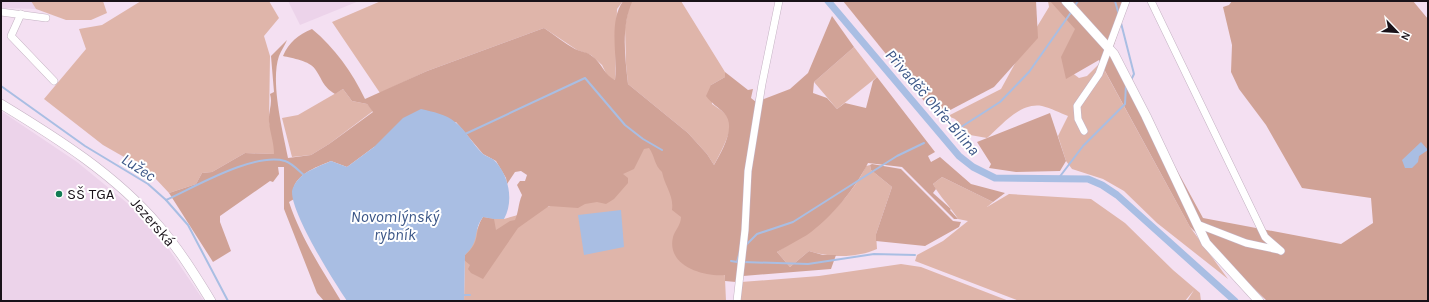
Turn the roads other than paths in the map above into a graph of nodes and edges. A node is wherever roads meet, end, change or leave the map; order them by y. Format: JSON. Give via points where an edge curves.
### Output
{"nodes":[{"id":1,"x":779,"y":1,"type":"edge"},
{"id":2,"x":1126,"y":1,"type":"edge"},
{"id":3,"x":1151,"y":1,"type":"edge"},
{"id":4,"x":1072,"y":8,"type":"edge"},
{"id":5,"x":1,"y":12,"type":"edge"},
{"id":6,"x":22,"y":14,"type":"junction"},
{"id":7,"x":46,"y":18,"type":"dead end"},
{"id":8,"x":1109,"y":50,"type":"junction"},
{"id":9,"x":54,"y":80,"type":"dead end"},
{"id":10,"x":1,"y":104,"type":"edge"},
{"id":11,"x":1084,"y":131,"type":"dead end"},
{"id":12,"x":1197,"y":224,"type":"junction"},
{"id":13,"x":211,"y":301,"type":"edge"},
{"id":14,"x":737,"y":301,"type":"edge"},
{"id":15,"x":1259,"y":301,"type":"edge"}],
"edges":[{"from":1,"to":14,"type":"street","via":[[748,171],[744,242]]},
{"from":2,"to":8,"type":"street"},
{"from":3,"to":12,"type":"street","via":[[1265,237],[1281,251],[1246,243]]},
{"from":4,"to":8,"type":"street"},
{"from":5,"to":6,"type":"street"},
{"from":6,"to":7,"type":"street"},
{"from":6,"to":9,"type":"street","via":[[11,36]]},
{"from":8,"to":11,"type":"street","via":[[1099,74],[1077,106],[1078,119]]},
{"from":8,"to":12,"type":"street","via":[[1114,54],[1146,116]]},
{"from":10,"to":13,"type":"street","name":"Jezerská","via":[[52,136],[103,173],[137,202],[172,242]]},
{"from":12,"to":15,"type":"street","via":[[1206,243]]}]}
